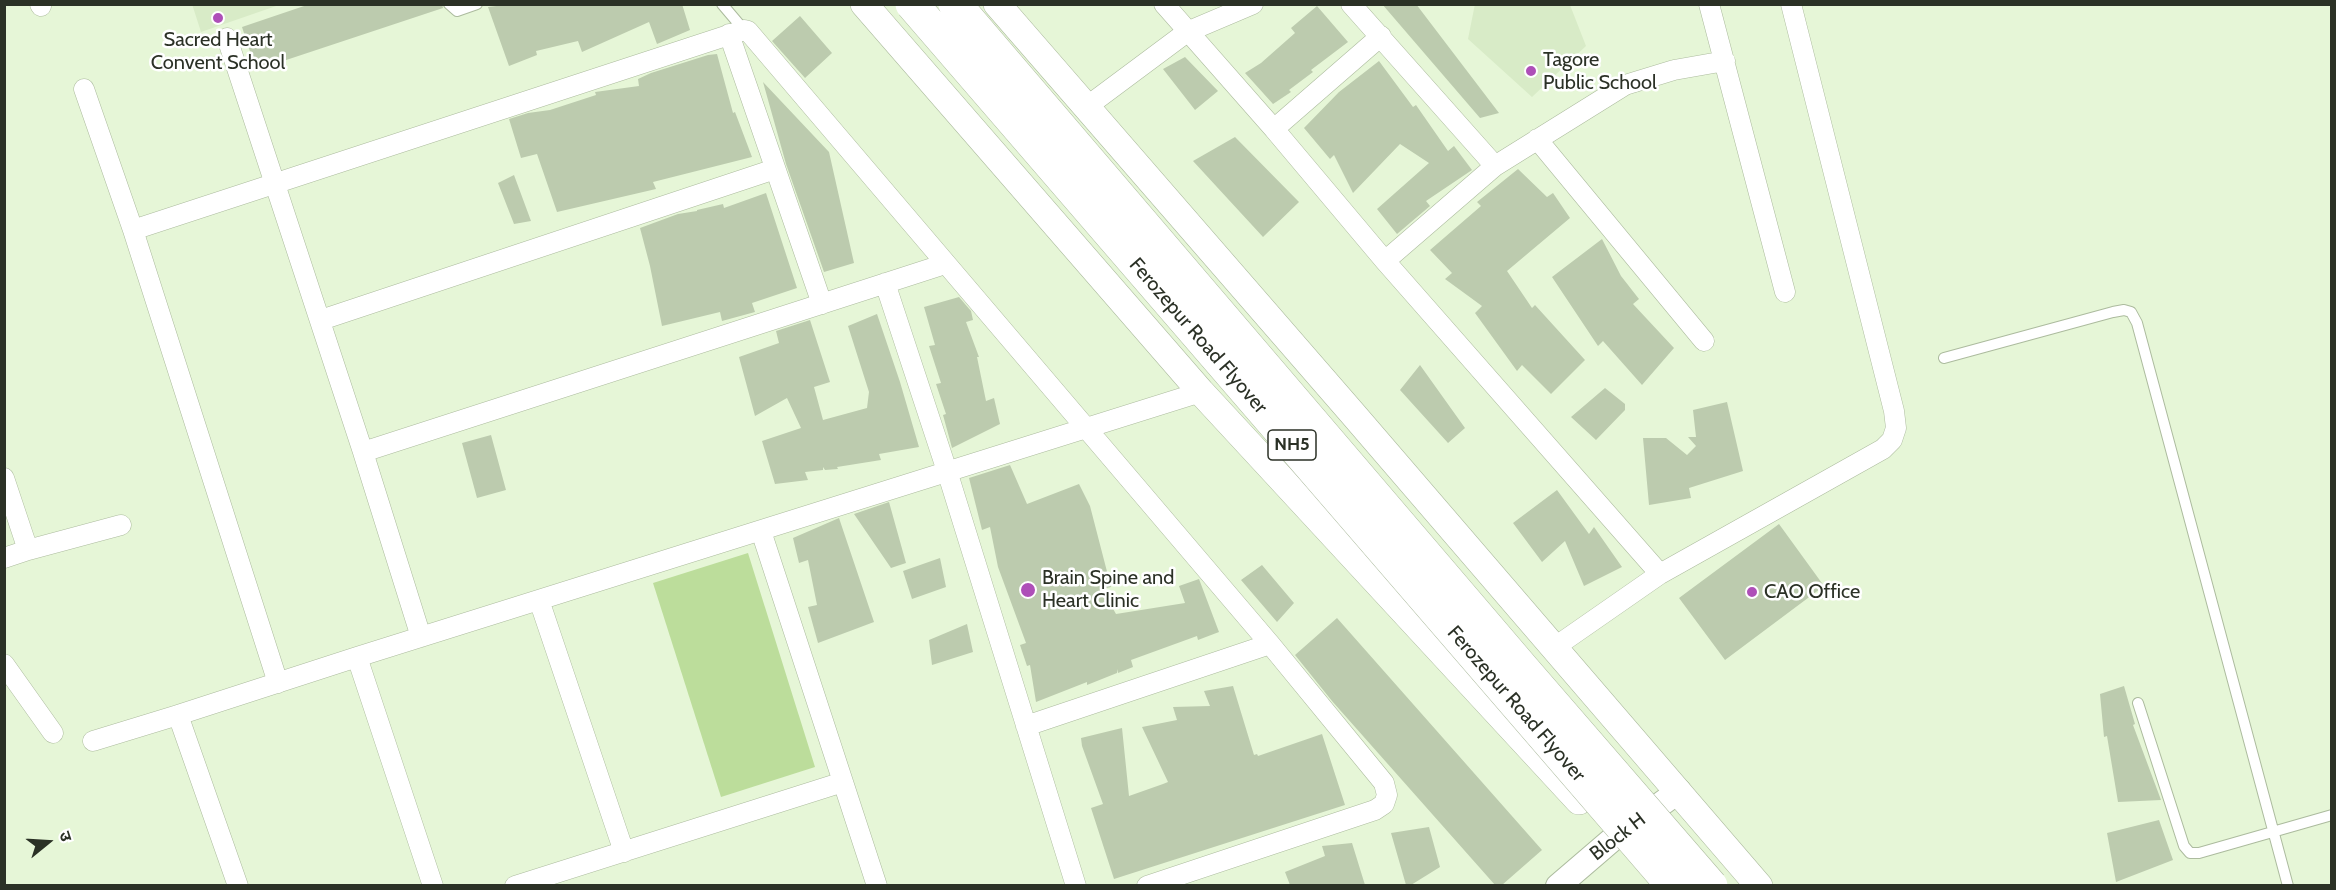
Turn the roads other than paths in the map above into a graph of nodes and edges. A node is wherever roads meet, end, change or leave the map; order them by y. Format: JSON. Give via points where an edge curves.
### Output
{"nodes":[{"id":1,"x":449,"y":4,"type":"edge"},
{"id":2,"x":477,"y":4,"type":"edge"},
{"id":3,"x":722,"y":4,"type":"edge"},
{"id":4,"x":864,"y":4,"type":"edge"},
{"id":5,"x":912,"y":4,"type":"edge"},
{"id":6,"x":956,"y":4,"type":"edge"},
{"id":7,"x":997,"y":4,"type":"edge"},
{"id":8,"x":1164,"y":4,"type":"edge"},
{"id":9,"x":1253,"y":4,"type":"edge"},
{"id":10,"x":1351,"y":4,"type":"edge"},
{"id":11,"x":1709,"y":4,"type":"edge"},
{"id":12,"x":1791,"y":4,"type":"edge"},
{"id":13,"x":736,"y":32,"type":"junction"},
{"id":14,"x":1187,"y":32,"type":"junction"},
{"id":15,"x":1381,"y":36,"type":"junction"},
{"id":16,"x":227,"y":38,"type":"dead end"},
{"id":17,"x":1725,"y":61,"type":"junction"},
{"id":18,"x":84,"y":89,"type":"dead end"},
{"id":19,"x":1085,"y":108,"type":"junction"},
{"id":20,"x":1274,"y":129,"type":"junction"},
{"id":21,"x":1537,"y":139,"type":"junction"},
{"id":22,"x":1494,"y":166,"type":"junction"},
{"id":23,"x":775,"y":169,"type":"junction"},
{"id":24,"x":275,"y":182,"type":"junction"},
{"id":25,"x":133,"y":230,"type":"junction"},
{"id":26,"x":1385,"y":261,"type":"junction"},
{"id":27,"x":945,"y":264,"type":"junction"},
{"id":28,"x":885,"y":284,"type":"junction"},
{"id":29,"x":1785,"y":292,"type":"dead end"},
{"id":30,"x":822,"y":304,"type":"junction"},
{"id":31,"x":321,"y":320,"type":"junction"},
{"id":32,"x":1704,"y":340,"type":"dead end"},
{"id":33,"x":1944,"y":358,"type":"dead end"},
{"id":34,"x":1201,"y":392,"type":"junction"},
{"id":35,"x":1084,"y":428,"type":"junction"},
{"id":36,"x":363,"y":452,"type":"junction"},
{"id":37,"x":947,"y":471,"type":"junction"},
{"id":38,"x":4,"y":478,"type":"edge"},
{"id":39,"x":121,"y":525,"type":"dead end"},
{"id":40,"x":760,"y":531,"type":"junction"},
{"id":41,"x":28,"y":550,"type":"junction"},
{"id":42,"x":4,"y":558,"type":"edge"},
{"id":43,"x":1660,"y":574,"type":"junction"},
{"id":44,"x":539,"y":600,"type":"junction"},
{"id":45,"x":422,"y":637,"type":"junction"},
{"id":46,"x":1270,"y":644,"type":"junction"},
{"id":47,"x":1555,"y":647,"type":"junction"},
{"id":48,"x":357,"y":657,"type":"junction"},
{"id":49,"x":4,"y":664,"type":"edge"},
{"id":50,"x":278,"y":683,"type":"junction"},
{"id":51,"x":2138,"y":703,"type":"dead end"},
{"id":52,"x":178,"y":715,"type":"junction"},
{"id":53,"x":1026,"y":726,"type":"junction"},
{"id":54,"x":53,"y":733,"type":"dead end"},
{"id":55,"x":93,"y":741,"type":"dead end"},
{"id":56,"x":843,"y":782,"type":"junction"},
{"id":57,"x":1679,"y":791,"type":"junction"},
{"id":58,"x":2331,"y":815,"type":"edge"},
{"id":59,"x":2272,"y":831,"type":"junction"},
{"id":60,"x":1614,"y":838,"type":"junction"},
{"id":61,"x":624,"y":852,"type":"junction"},
{"id":62,"x":238,"y":885,"type":"edge"},
{"id":63,"x":433,"y":885,"type":"edge"},
{"id":64,"x":515,"y":885,"type":"edge"},
{"id":65,"x":877,"y":885,"type":"edge"},
{"id":66,"x":1076,"y":885,"type":"edge"},
{"id":67,"x":1147,"y":885,"type":"edge"},
{"id":68,"x":1558,"y":885,"type":"edge"},
{"id":69,"x":1653,"y":885,"type":"edge"},
{"id":70,"x":1673,"y":885,"type":"edge"},
{"id":71,"x":1711,"y":885,"type":"edge"},
{"id":72,"x":1759,"y":885,"type":"edge"},
{"id":73,"x":2288,"y":885,"type":"edge"}],
"edges":[{"from":1,"to":2,"type":"lane","via":[[457,11]]},
{"from":3,"to":13,"type":"lane"},
{"from":4,"to":34,"type":"main road"},
{"from":5,"to":70,"type":"highway","name":"Ferozepur Road Flyover","number":"NH5","bridge":true},
{"from":6,"to":71,"type":"highway","name":"Ferozepur Road Flyover","number":"NH5","bridge":true},
{"from":7,"to":19,"type":"main road"},
{"from":8,"to":14,"type":"street"},
{"from":9,"to":14,"type":"street"},
{"from":10,"to":15,"type":"street"},
{"from":11,"to":17,"type":"street"},
{"from":12,"to":43,"type":"street","via":[[1896,428],[1883,449]]},
{"from":13,"to":23,"type":"street"},
{"from":13,"to":24,"type":"street"},
{"from":13,"to":27,"type":"street","via":[[748,31]]},
{"from":14,"to":19,"type":"street"},
{"from":14,"to":20,"type":"street"},
{"from":15,"to":20,"type":"street"},
{"from":15,"to":22,"type":"street"},
{"from":16,"to":24,"type":"street"},
{"from":17,"to":21,"type":"street","via":[[1674,70],[1625,85]]},
{"from":17,"to":29,"type":"street"},
{"from":18,"to":25,"type":"street"},
{"from":19,"to":47,"type":"main road"},
{"from":20,"to":26,"type":"street"},
{"from":21,"to":22,"type":"street"},
{"from":21,"to":32,"type":"street"},
{"from":22,"to":26,"type":"street"},
{"from":23,"to":30,"type":"street"},
{"from":23,"to":31,"type":"street"},
{"from":24,"to":25,"type":"street"},
{"from":24,"to":31,"type":"street"},
{"from":25,"to":50,"type":"street"},
{"from":26,"to":43,"type":"street"},
{"from":27,"to":28,"type":"street"},
{"from":27,"to":35,"type":"street"},
{"from":28,"to":30,"type":"street"},
{"from":28,"to":37,"type":"street"},
{"from":30,"to":36,"type":"street"},
{"from":31,"to":36,"type":"street"},
{"from":33,"to":59,"type":"lane","via":[[2113,312],[2131,312]]},
{"from":34,"to":35,"type":"street"},
{"from":34,"to":60,"type":"main road"},
{"from":35,"to":37,"type":"street"},
{"from":35,"to":46,"type":"street"},
{"from":36,"to":45,"type":"street"},
{"from":37,"to":40,"type":"street"},
{"from":37,"to":53,"type":"street"},
{"from":38,"to":41,"type":"street"},
{"from":39,"to":41,"type":"street"},
{"from":40,"to":44,"type":"street"},
{"from":40,"to":56,"type":"street"},
{"from":41,"to":42,"type":"street"},
{"from":43,"to":47,"type":"street"},
{"from":44,"to":45,"type":"street"},
{"from":44,"to":61,"type":"street"},
{"from":45,"to":48,"type":"street"},
{"from":46,"to":53,"type":"street"},
{"from":46,"to":67,"type":"street","via":[[1384,783],[1384,804]]},
{"from":47,"to":57,"type":"main road"},
{"from":48,"to":50,"type":"street"},
{"from":48,"to":63,"type":"street"},
{"from":49,"to":54,"type":"street"},
{"from":50,"to":52,"type":"street"},
{"from":51,"to":59,"type":"lane","via":[[2184,846],[2190,853]]},
{"from":52,"to":55,"type":"street"},
{"from":52,"to":62,"type":"street"},
{"from":53,"to":66,"type":"street"},
{"from":56,"to":61,"type":"street"},
{"from":56,"to":65,"type":"street"},
{"from":57,"to":60,"type":"street","name":"Block H"},
{"from":57,"to":72,"type":"main road"},
{"from":58,"to":59,"type":"lane"},
{"from":59,"to":73,"type":"lane"},
{"from":60,"to":68,"type":"street","name":"Block H"},
{"from":60,"to":69,"type":"main road"},
{"from":61,"to":64,"type":"street"}]}
